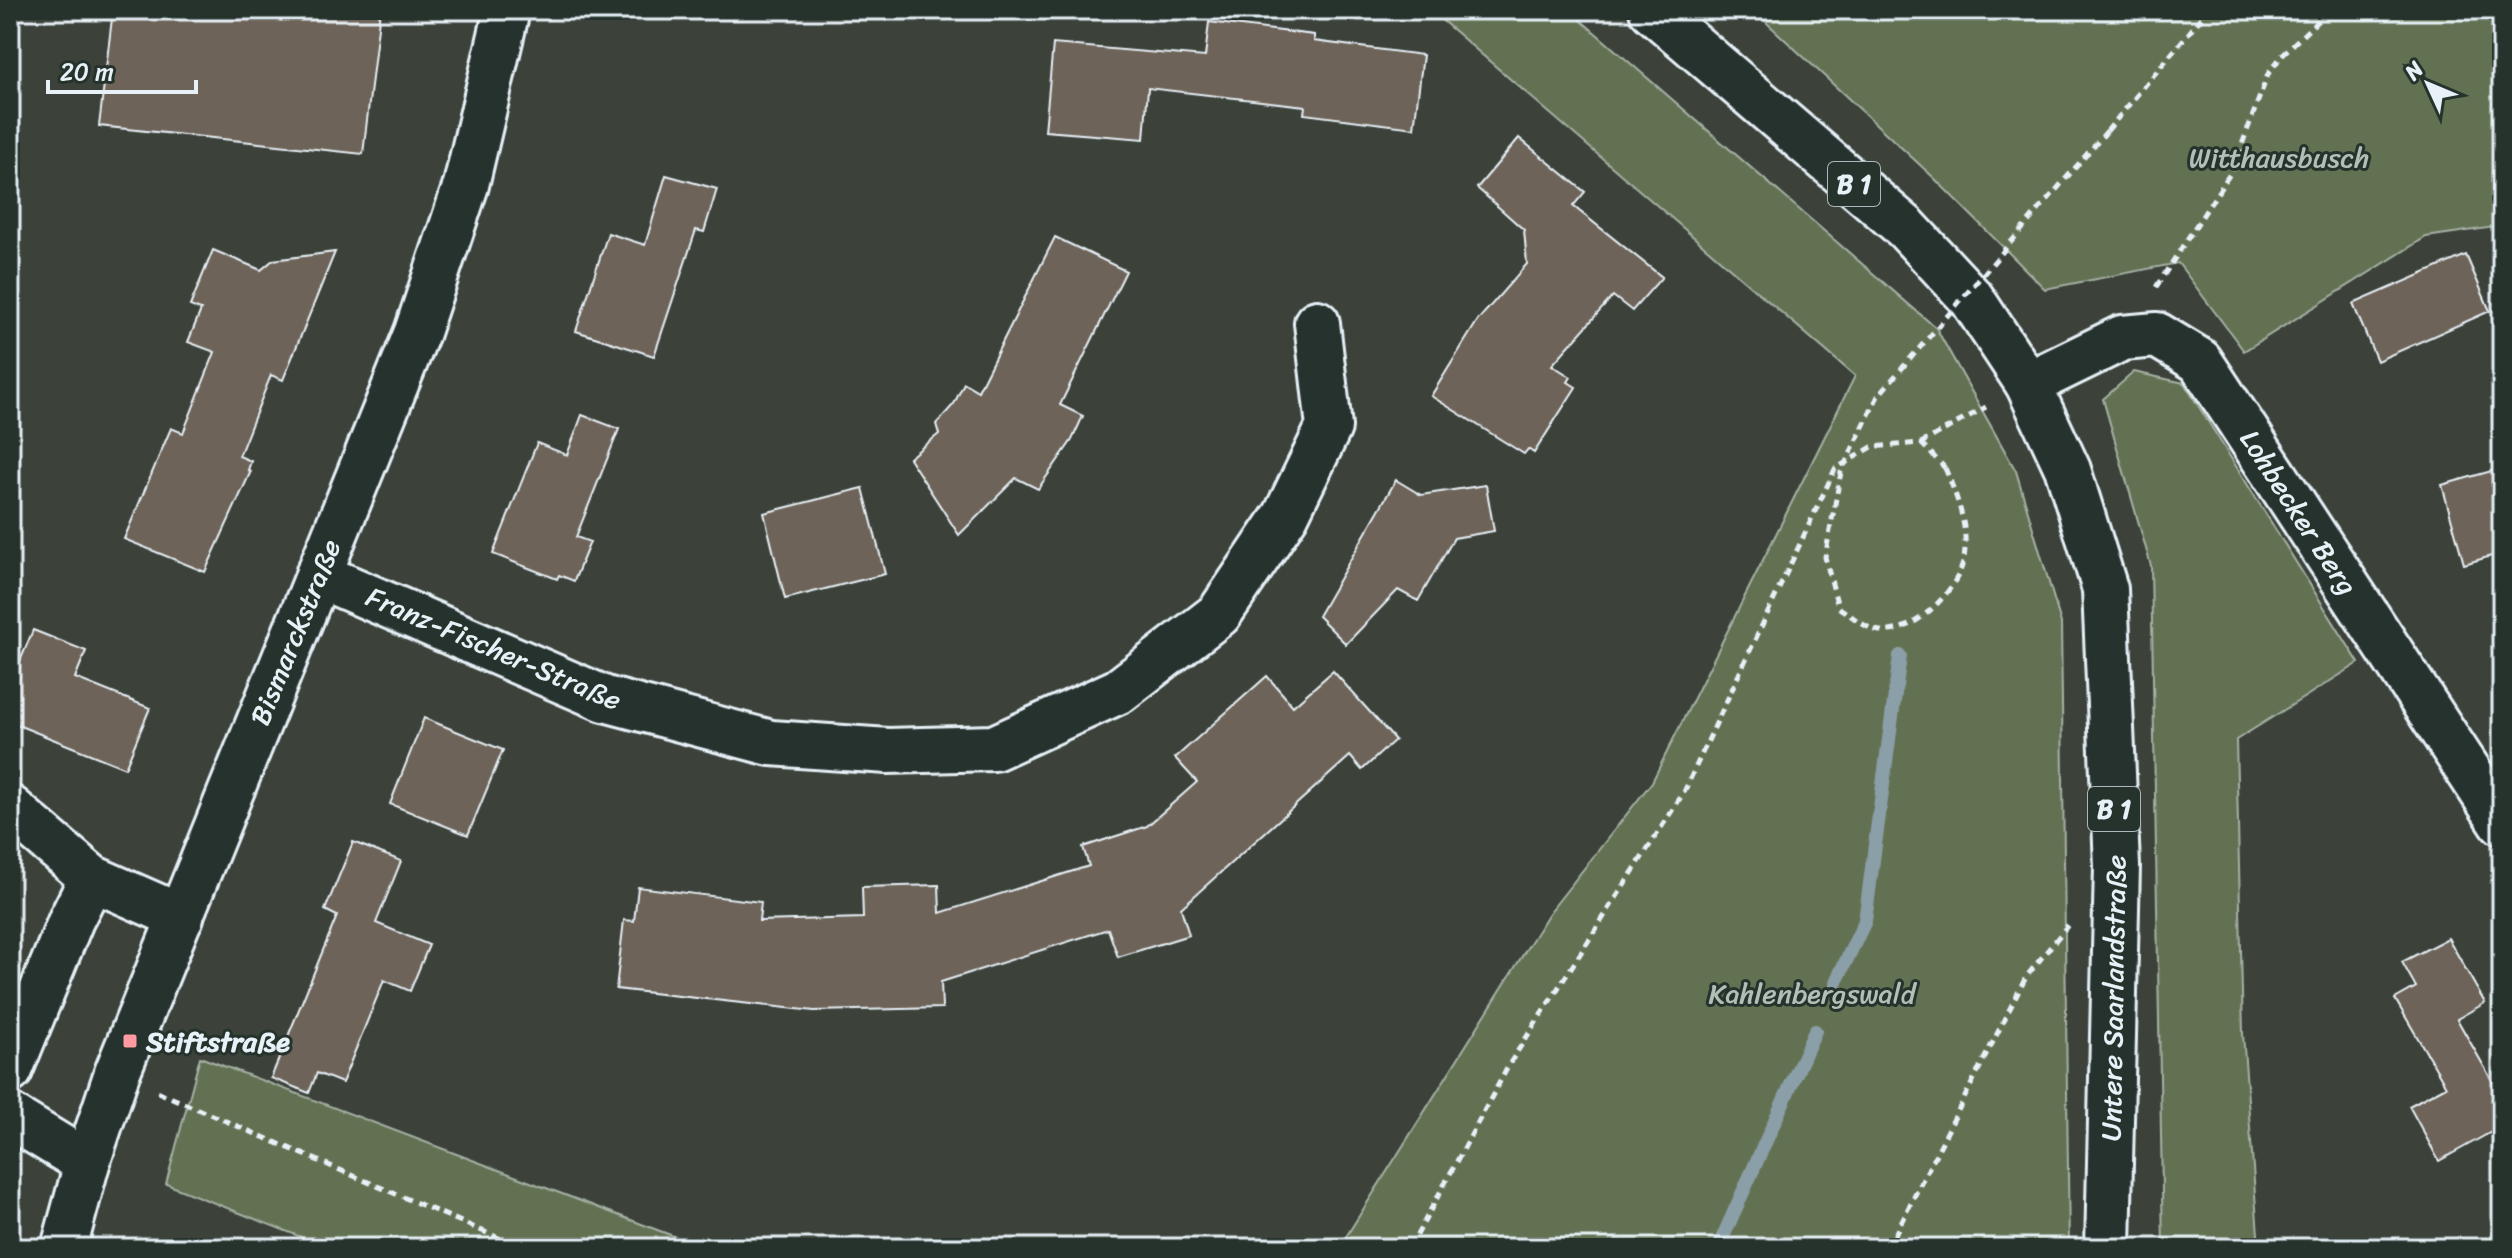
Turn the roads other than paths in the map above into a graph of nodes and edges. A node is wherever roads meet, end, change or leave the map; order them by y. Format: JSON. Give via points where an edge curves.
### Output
{"nodes":[{"id":1,"x":507,"y":10,"type":"edge"},
{"id":2,"x":1652,"y":10,"type":"edge"},
{"id":3,"x":1317,"y":323,"type":"dead end"},
{"id":4,"x":2028,"y":384,"type":"junction"},
{"id":5,"x":318,"y":575,"type":"junction"},
{"id":6,"x":10,"y":808,"type":"edge"},
{"id":7,"x":2502,"y":822,"type":"edge"},
{"id":8,"x":92,"y":878,"type":"junction"},
{"id":9,"x":181,"y":917,"type":"junction"},
{"id":10,"x":10,"y":1070,"type":"edge"},
{"id":11,"x":10,"y":1116,"type":"edge"},
{"id":12,"x":87,"y":1163,"type":"junction"},
{"id":13,"x":64,"y":1248,"type":"edge"},
{"id":14,"x":2108,"y":1248,"type":"edge"}],
"edges":[{"from":1,"to":5,"type":"main road","name":"Bismarckstraße","via":[[466,185]]},
{"from":2,"to":4,"type":"main road","name":"Untere Saarlandstraße","number":"B 1","via":[[1906,228],[1972,299]]},
{"from":3,"to":5,"type":"main road","name":"Franz-Fischer-Straße","via":[[1329,427],[1286,515],[1219,614],[1119,691],[994,748],[888,751],[771,743],[605,699]]},
{"from":4,"to":7,"type":"main road","name":"Lohbecker Berg","via":[[2122,338],[2157,335],[2200,361]]},
{"from":4,"to":14,"type":"main road","name":"Untere Saarlandstraße","number":"B 1","via":[[2068,470],[2105,589],[2117,866]]},
{"from":5,"to":9,"type":"main road","name":"Bismarckstraße"},
{"from":6,"to":8,"type":"main road"},
{"from":8,"to":9,"type":"main road"},
{"from":8,"to":10,"type":"main road"},
{"from":9,"to":12,"type":"main road","name":"Bismarckstraße","via":[[117,1073]]},
{"from":11,"to":12,"type":"main road"},
{"from":12,"to":13,"type":"main road","name":"Bismarckstraße"}]}
